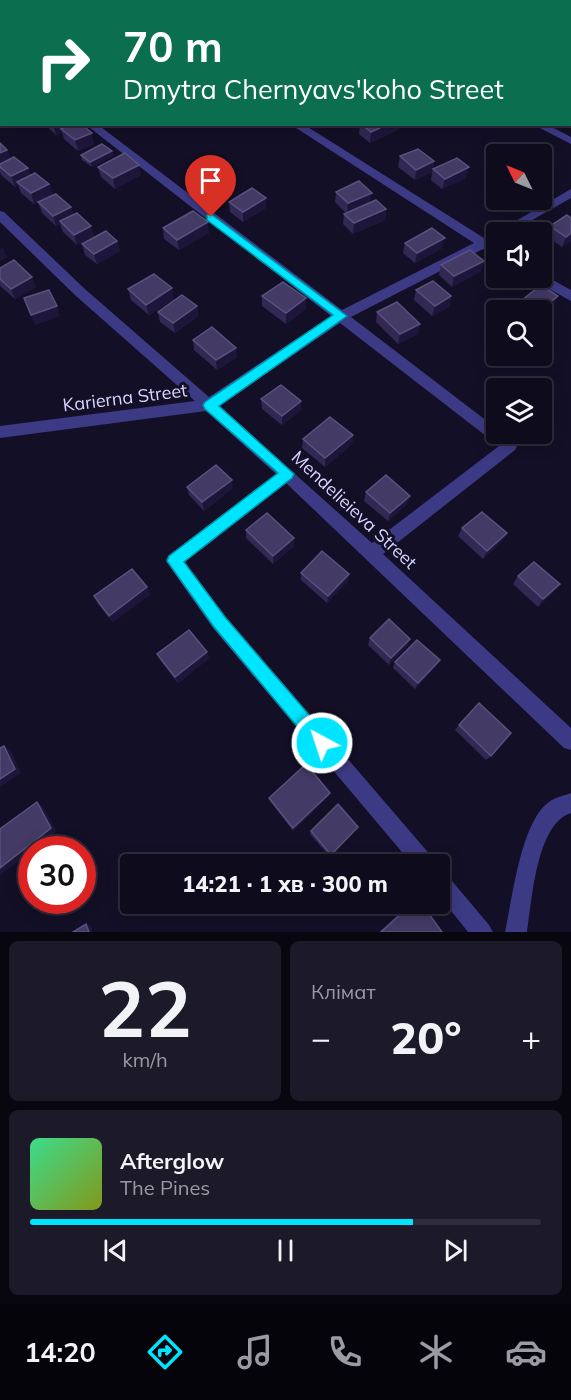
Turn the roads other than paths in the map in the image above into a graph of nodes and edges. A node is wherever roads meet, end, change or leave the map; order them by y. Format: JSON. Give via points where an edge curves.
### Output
{"nodes":[{"id":1,"x":93,"y":126,"type":"edge"},
{"id":2,"x":298,"y":126,"type":"edge"},
{"id":3,"x":541,"y":126,"type":"edge"},
{"id":4,"x":571,"y":141,"type":"edge"},
{"id":5,"x":571,"y":193,"type":"edge"},
{"id":6,"x":0,"y":215,"type":"edge"},
{"id":7,"x":520,"y":222,"type":"edge"},
{"id":8,"x":486,"y":240,"type":"edge"},
{"id":9,"x":486,"y":247,"type":"edge"},
{"id":10,"x":552,"y":285,"type":"edge"},
{"id":11,"x":571,"y":296,"type":"edge"},
{"id":12,"x":341,"y":316,"type":"junction"},
{"id":13,"x":209,"y":405,"type":"junction"},
{"id":14,"x":0,"y":432,"type":"edge"},
{"id":15,"x":287,"y":474,"type":"junction"},
{"id":16,"x":372,"y":553,"type":"junction"},
{"id":17,"x":571,"y":741,"type":"edge"},
{"id":18,"x":571,"y":802,"type":"edge"},
{"id":19,"x":416,"y":854,"type":"edge"},
{"id":20,"x":450,"y":894,"type":"edge"},
{"id":21,"x":482,"y":932,"type":"edge"},
{"id":22,"x":516,"y":932,"type":"edge"}],
"edges":[{"from":1,"to":12,"type":"street"},
{"from":2,"to":8,"type":"street"},
{"from":3,"to":4,"type":"street"},
{"from":5,"to":7,"type":"street"},
{"from":6,"to":13,"type":"street","name":"Mendelieieva Street","via":[[81,293]]},
{"from":9,"to":12,"type":"street","name":"Karierna Street"},
{"from":10,"to":11,"type":"street"},
{"from":12,"to":13,"type":"street","name":"Karierna Street"},
{"from":12,"to":16,"type":"street","via":[[510,446]]},
{"from":13,"to":14,"type":"street","name":"Karierna Street"},
{"from":13,"to":15,"type":"street","name":"Mendelieieva Street"},
{"from":15,"to":16,"type":"street","name":"Mendelieieva Street"},
{"from":15,"to":19,"type":"street","via":[[174,561],[219,622]]},
{"from":16,"to":17,"type":"street","name":"Mendelieieva Street"},
{"from":18,"to":22,"type":"street","via":[[554,809],[540,828]]},
{"from":20,"to":21,"type":"street"}]}
